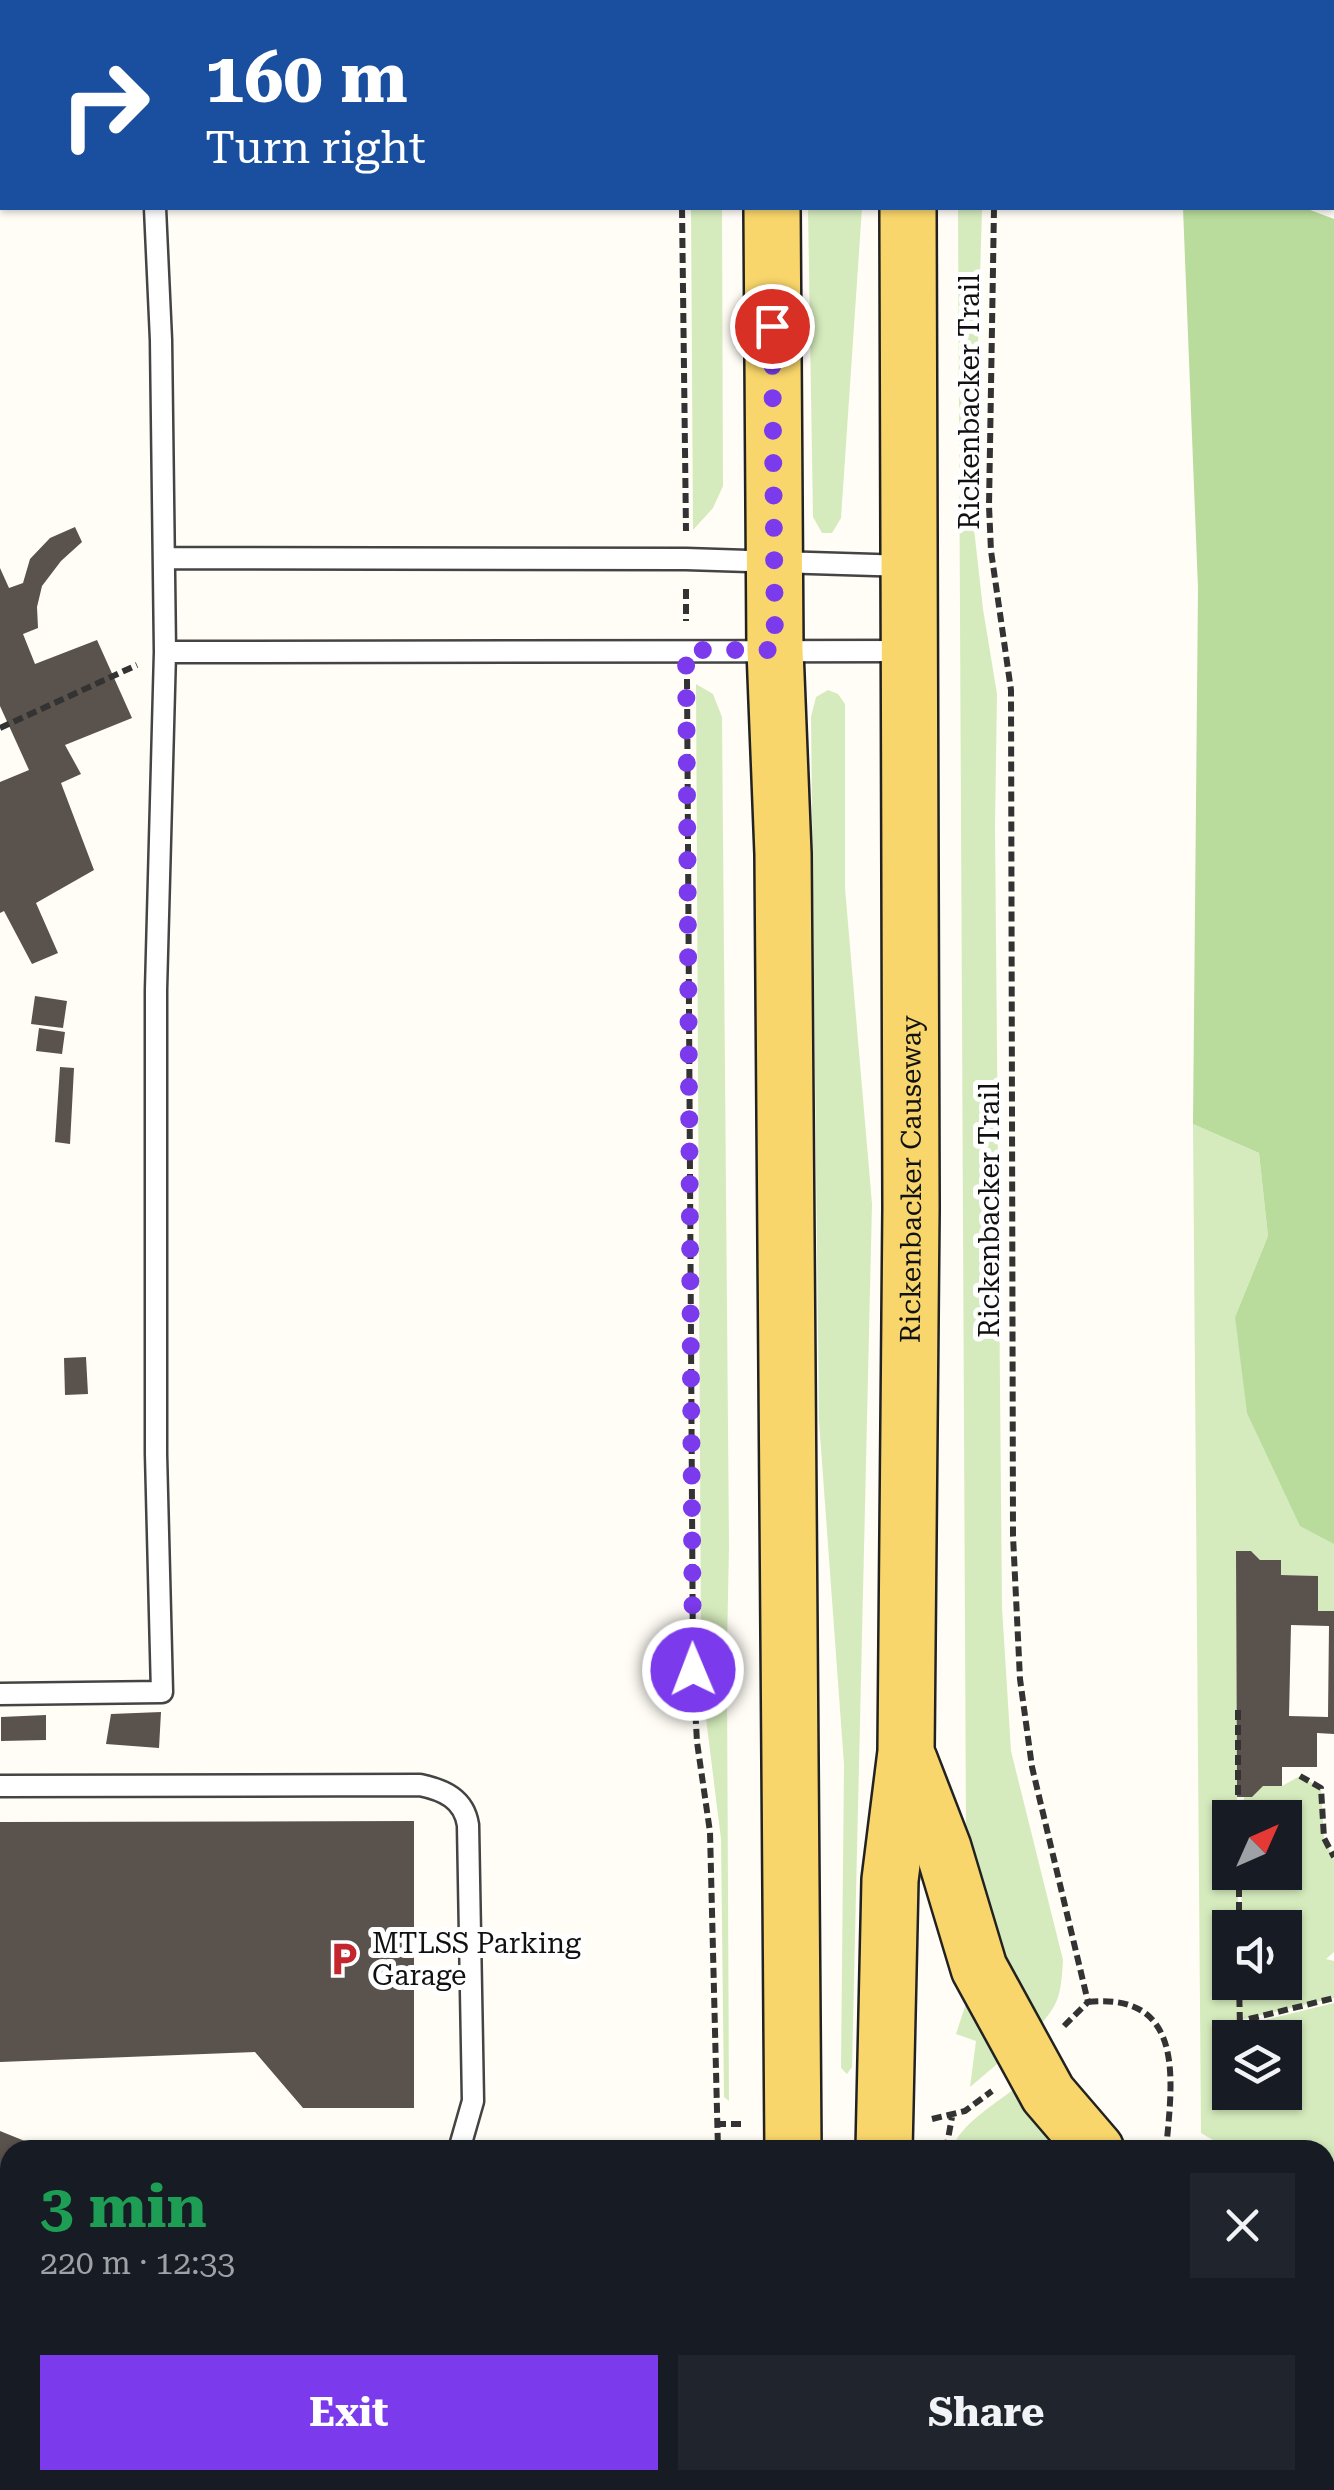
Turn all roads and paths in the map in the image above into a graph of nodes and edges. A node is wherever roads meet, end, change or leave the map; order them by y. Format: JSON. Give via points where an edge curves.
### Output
{"nodes":[{"id":1,"x":156,"y":210,"type":"edge"},
{"id":2,"x":682,"y":210,"type":"edge"},
{"id":3,"x":772,"y":210,"type":"edge"},
{"id":4,"x":908,"y":210,"type":"edge"},
{"id":5,"x":994,"y":210,"type":"edge"},
{"id":6,"x":164,"y":558,"type":"junction"},
{"id":7,"x":686,"y":559,"type":"junction"},
{"id":8,"x":774,"y":562,"type":"junction"},
{"id":9,"x":910,"y":566,"type":"junction"},
{"id":10,"x":686,"y":650,"type":"junction"},
{"id":11,"x":775,"y":650,"type":"junction"},
{"id":12,"x":165,"y":652,"type":"junction"},
{"id":13,"x":910,"y":652,"type":"junction"},
{"id":14,"x":0,"y":728,"type":"edge"},
{"id":15,"x":0,"y":1694,"type":"edge"},
{"id":16,"x":1238,"y":1710,"type":"dead end"},
{"id":17,"x":906,"y":1752,"type":"junction"},
{"id":18,"x":1300,"y":1776,"type":"dead end"},
{"id":19,"x":0,"y":1786,"type":"edge"},
{"id":20,"x":1238,"y":1800,"type":"edge"},
{"id":21,"x":1334,"y":1857,"type":"edge"},
{"id":22,"x":1334,"y":1998,"type":"edge"},
{"id":23,"x":1249,"y":2019,"type":"dead end"},
{"id":24,"x":997,"y":2087,"type":"dead end"},
{"id":25,"x":952,"y":2116,"type":"junction"},
{"id":26,"x":939,"y":2118,"type":"dead end"},
{"id":27,"x":716,"y":2124,"type":"junction"},
{"id":28,"x":729,"y":2124,"type":"dead end"},
{"id":29,"x":462,"y":2140,"type":"edge"},
{"id":30,"x":717,"y":2140,"type":"edge"},
{"id":31,"x":793,"y":2140,"type":"edge"},
{"id":32,"x":884,"y":2140,"type":"edge"},
{"id":33,"x":948,"y":2140,"type":"edge"},
{"id":34,"x":1087,"y":2140,"type":"edge"},
{"id":35,"x":1167,"y":2140,"type":"edge"}],
"edges":[{"from":1,"to":6,"type":"lane"},
{"from":2,"to":7,"type":"path"},
{"from":3,"to":8,"type":"main road"},
{"from":4,"to":9,"type":"main road","name":"Rickenbacker Causeway"},
{"from":5,"to":35,"type":"path","name":"Rickenbacker Trail","via":[[989,506],[1011,690],[1013,1536],[1020,1679],[1032,1768],[1088,2002],[1142,2011],[1160,2028],[1169,2049]]},
{"from":6,"to":7,"type":"lane"},
{"from":6,"to":12,"type":"lane"},
{"from":7,"to":8,"type":"lane"},
{"from":7,"to":10,"type":"path"},
{"from":8,"to":9,"type":"lane"},
{"from":8,"to":11,"type":"main road"},
{"from":9,"to":13,"type":"main road","name":"Rickenbacker Causeway"},
{"from":10,"to":11,"type":"lane"},
{"from":10,"to":12,"type":"lane"},
{"from":10,"to":27,"type":"path","via":[[693,1684],[710,1832]]},
{"from":11,"to":13,"type":"lane"},
{"from":11,"to":31,"type":"main road","via":[[783,873]]},
{"from":12,"to":14,"type":"path"},
{"from":12,"to":15,"type":"lane","via":[[156,1027],[162,1692]]},
{"from":13,"to":17,"type":"main road","name":"Rickenbacker Causeway"},
{"from":16,"to":20,"type":"path"},
{"from":17,"to":32,"type":"main road","name":"Rickenbacker Causeway","via":[[890,1880]]},
{"from":17,"to":34,"type":"main road","via":[[979,1968],[1048,2094]]},
{"from":18,"to":21,"type":"path","via":[[1321,1788],[1324,1838]]},
{"from":19,"to":29,"type":"lane","via":[[420,1785],[449,1795],[466,1811],[468,1826],[473,2101]]},
{"from":22,"to":23,"type":"path"},
{"from":24,"to":25,"type":"path"},
{"from":25,"to":26,"type":"path"},
{"from":25,"to":33,"type":"path"},
{"from":27,"to":28,"type":"path"},
{"from":27,"to":30,"type":"path"}]}
